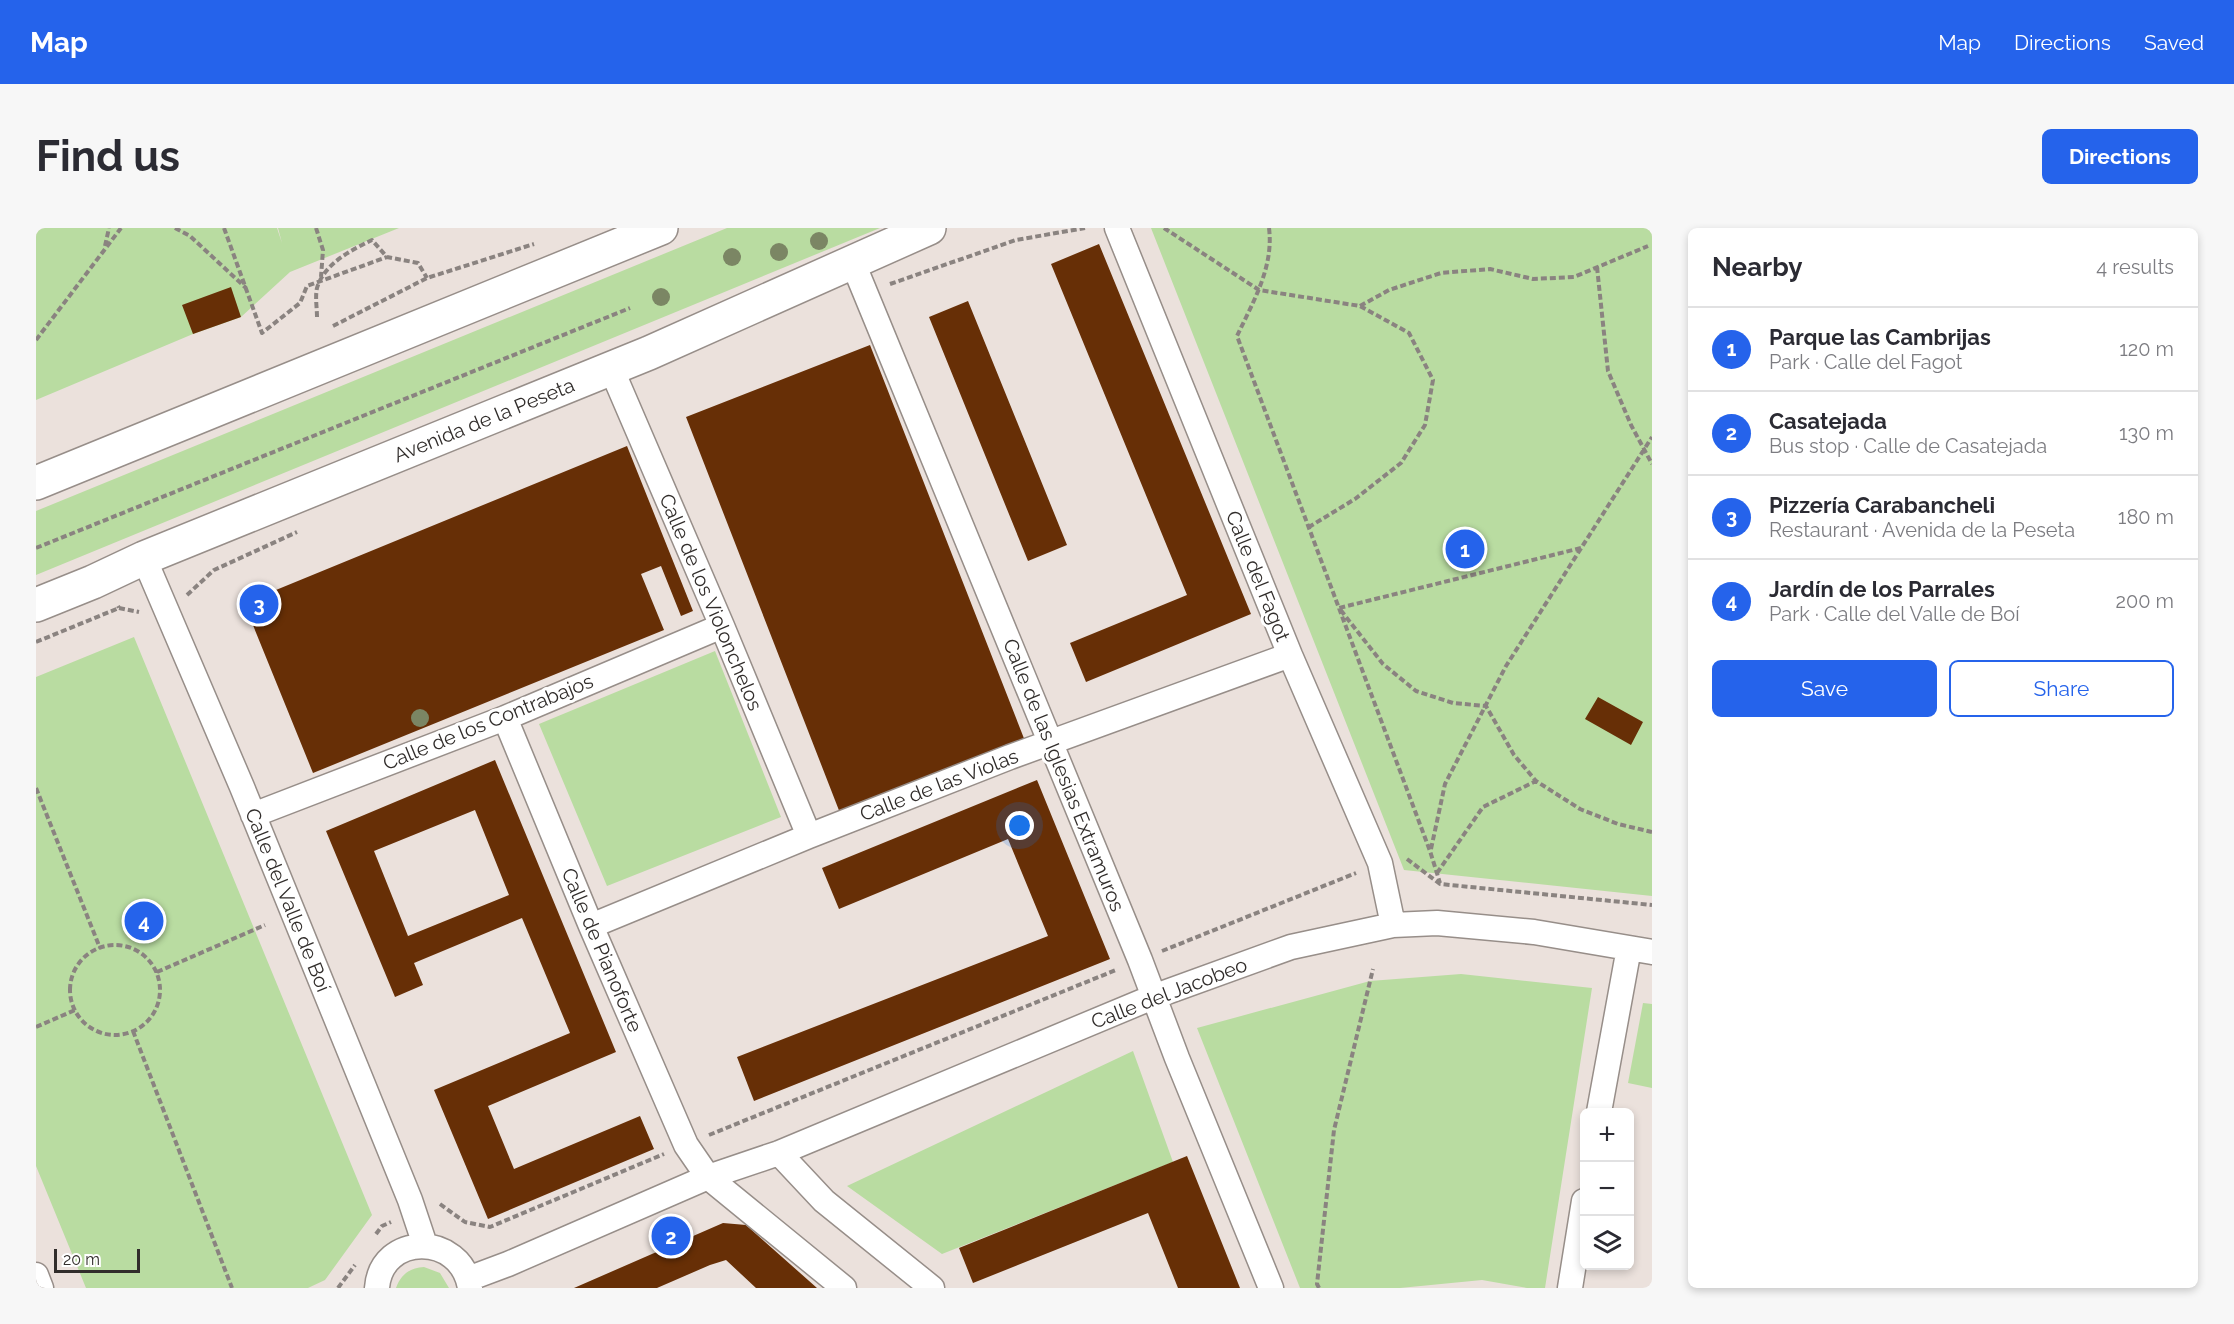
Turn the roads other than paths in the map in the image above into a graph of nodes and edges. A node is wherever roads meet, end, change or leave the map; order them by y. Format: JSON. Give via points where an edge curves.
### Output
{"nodes":[{"id":1,"x":661,"y":228,"type":"edge"},
{"id":2,"x":929,"y":228,"type":"edge"},
{"id":3,"x":1117,"y":228,"type":"edge"},
{"id":4,"x":853,"y":262,"type":"junction"},
{"id":5,"x":611,"y":368,"type":"junction"},
{"id":6,"x":36,"y":483,"type":"edge"},
{"id":7,"x":144,"y":558,"type":"junction"},
{"id":8,"x":36,"y":605,"type":"edge"},
{"id":9,"x":722,"y":626,"type":"junction"},
{"id":10,"x":1290,"y":655,"type":"junction"},
{"id":11,"x":505,"y":718,"type":"junction"},
{"id":12,"x":1050,"y":741,"type":"junction"},
{"id":13,"x":253,"y":815,"type":"junction"},
{"id":14,"x":809,"y":836,"type":"junction"},
{"id":15,"x":1393,"y":925,"type":"junction"},
{"id":16,"x":591,"y":926,"type":"junction"},
{"id":17,"x":1640,"y":950,"type":"edge"},
{"id":18,"x":1153,"y":997,"type":"junction"},
{"id":19,"x":1600,"y":1108,"type":"edge"},
{"id":20,"x":779,"y":1153,"type":"junction"},
{"id":21,"x":708,"y":1178,"type":"junction"},
{"id":22,"x":1582,"y":1216,"type":"edge"},
{"id":23,"x":425,"y":1245,"type":"junction"},
{"id":24,"x":36,"y":1275,"type":"edge"},
{"id":25,"x":469,"y":1283,"type":"edge"},
{"id":26,"x":41,"y":1288,"type":"edge"},
{"id":27,"x":377,"y":1288,"type":"edge"},
{"id":28,"x":844,"y":1288,"type":"edge"},
{"id":29,"x":932,"y":1288,"type":"edge"},
{"id":30,"x":1271,"y":1288,"type":"edge"},
{"id":31,"x":1570,"y":1288,"type":"edge"}],
"edges":[{"from":1,"to":6,"type":"street"},
{"from":2,"to":4,"type":"street","name":"Avenida de la Peseta"},
{"from":3,"to":10,"type":"street","name":"Calle del Fagot"},
{"from":4,"to":5,"type":"street","name":"Avenida de la Peseta"},
{"from":4,"to":12,"type":"street","name":"Calle de las Iglesias Extramuros"},
{"from":5,"to":7,"type":"street","name":"Avenida de la Peseta"},
{"from":5,"to":9,"type":"street","name":"Calle de los Violonchelos"},
{"from":7,"to":8,"type":"street","name":"Avenida de la Peseta"},
{"from":7,"to":13,"type":"street","name":"Calle del Valle de Boí"},
{"from":9,"to":11,"type":"street","name":"Calle de los Contrabajos"},
{"from":9,"to":14,"type":"street","name":"Calle de los Violonchelos"},
{"from":10,"to":12,"type":"street","name":"Calle de las Violas"},
{"from":10,"to":15,"type":"street","name":"Calle del Fagot","via":[[1380,863]]},
{"from":11,"to":13,"type":"street","name":"Calle de los Contrabajos"},
{"from":11,"to":16,"type":"street","name":"Calle de Pianoforte"},
{"from":12,"to":14,"type":"street","name":"Calle de las Violas"},
{"from":12,"to":18,"type":"street","name":"Calle de las Iglesias Extramuros"},
{"from":13,"to":23,"type":"street","name":"Calle del Valle de Boí"},
{"from":14,"to":16,"type":"street","name":"Calle de las Violas"},
{"from":15,"to":17,"type":"street","name":"Calle del Jacobeo","via":[[1437,923],[1534,932]]},
{"from":15,"to":18,"type":"street","name":"Calle del Jacobeo","via":[[1291,947]]},
{"from":16,"to":21,"type":"street","name":"Calle de Pianoforte","via":[[686,1145]]},
{"from":17,"to":19,"type":"street"},
{"from":18,"to":20,"type":"street","name":"Calle del Jacobeo"},
{"from":18,"to":30,"type":"street","name":"Calle de las Iglesias Extramuros"},
{"from":20,"to":21,"type":"street","name":"Calle del Jacobeo"},
{"from":20,"to":29,"type":"street","via":[[824,1201]]},
{"from":21,"to":25,"type":"street","name":"Calle del Jacobeo"},
{"from":21,"to":28,"type":"street","name":"Calle de Pianoforte"},
{"from":22,"to":31,"type":"street"},
{"from":23,"to":25,"type":"street","via":[[452,1255]]},
{"from":23,"to":27,"type":"street","via":[[395,1255],[384,1267]]},
{"from":24,"to":26,"type":"street"}]}
